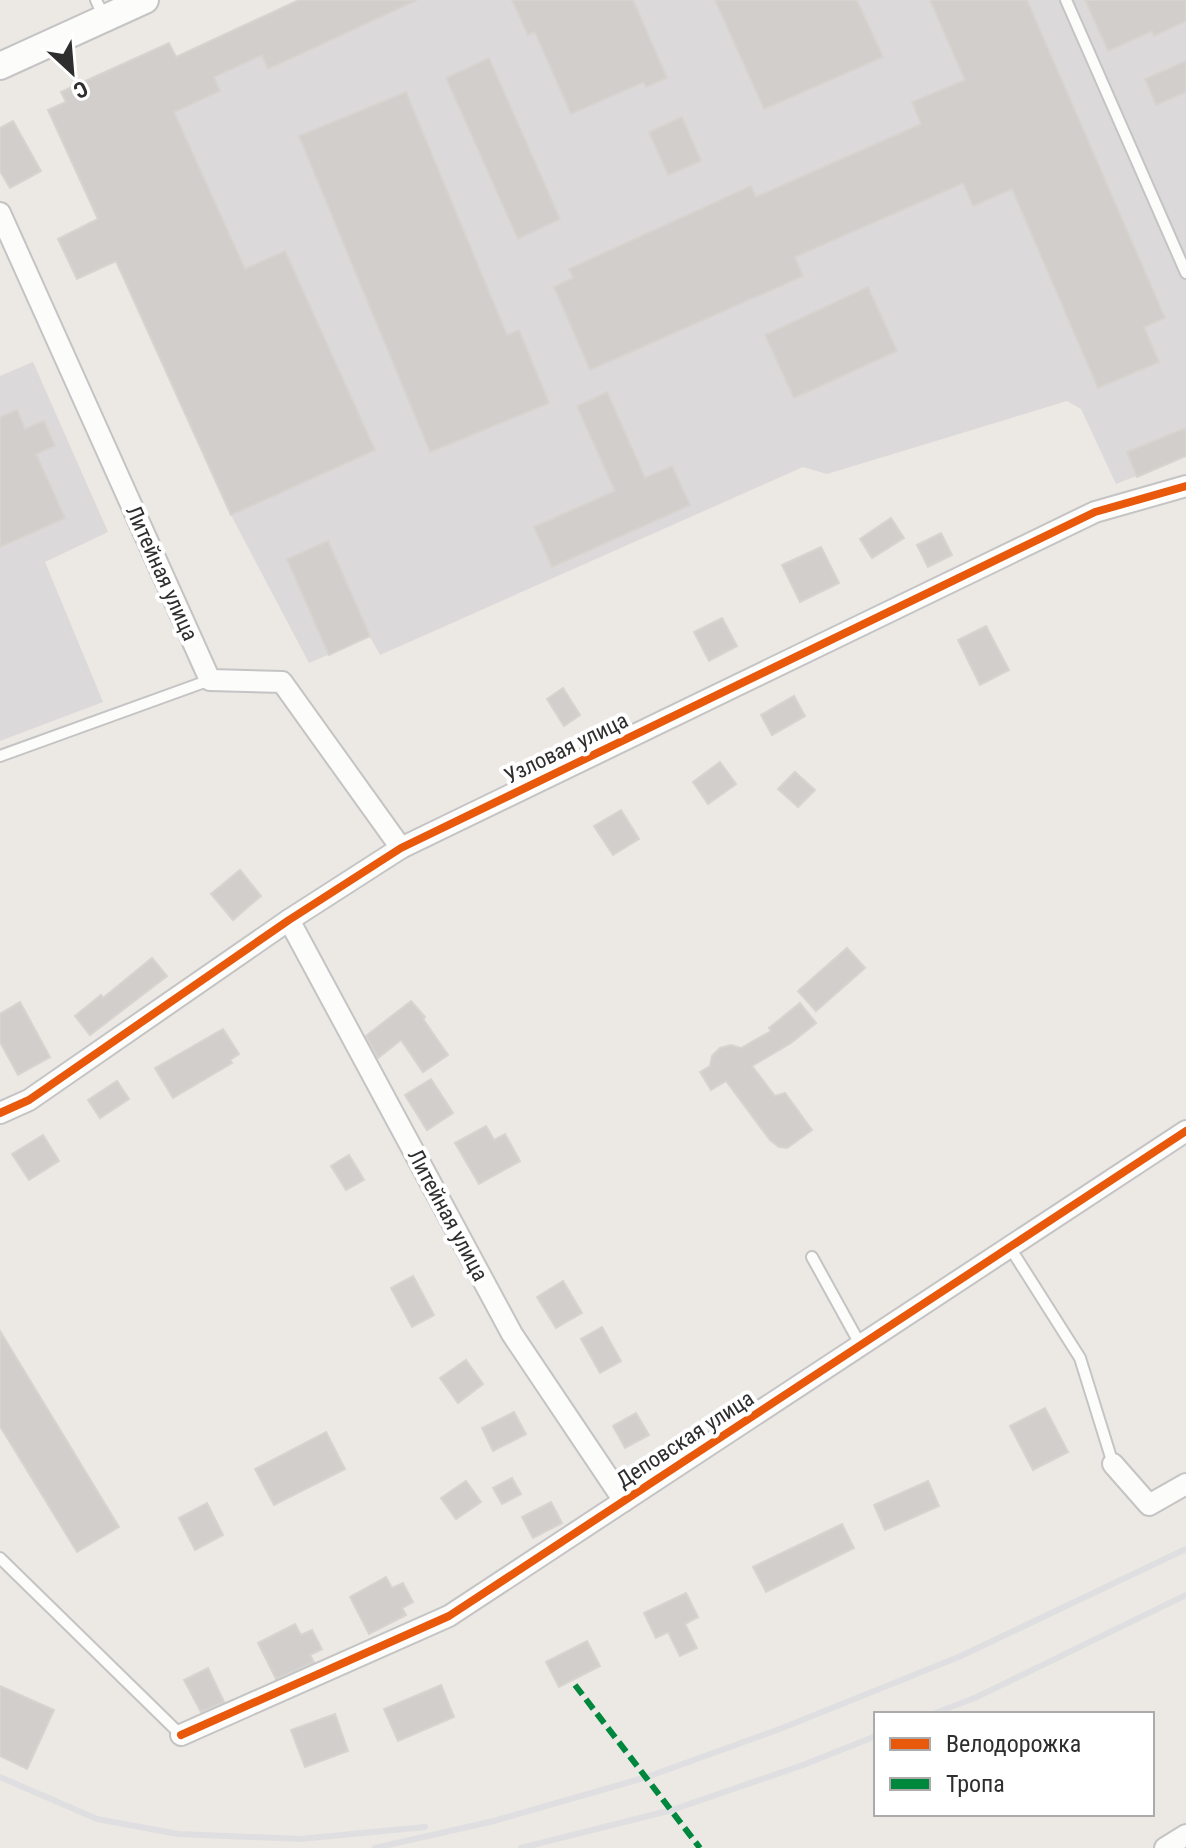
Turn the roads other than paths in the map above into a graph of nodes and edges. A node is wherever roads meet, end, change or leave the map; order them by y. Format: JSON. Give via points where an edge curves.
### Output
{"nodes":[{"id":1,"x":145,"y":0,"type":"edge"},
{"id":2,"x":1066,"y":0,"type":"edge"},
{"id":3,"x":100,"y":9,"type":"edge"},
{"id":4,"x":0,"y":66,"type":"edge"},
{"id":5,"x":0,"y":213,"type":"edge"},
{"id":6,"x":1186,"y":273,"type":"edge"},
{"id":7,"x":1186,"y":486,"type":"edge"},
{"id":8,"x":210,"y":680,"type":"junction"},
{"id":9,"x":0,"y":756,"type":"edge"},
{"id":10,"x":401,"y":848,"type":"junction"},
{"id":11,"x":289,"y":920,"type":"junction"},
{"id":12,"x":0,"y":1113,"type":"edge"},
{"id":13,"x":1186,"y":1131,"type":"edge"},
{"id":14,"x":1009,"y":1246,"type":"junction"},
{"id":15,"x":812,"y":1257,"type":"dead end"},
{"id":16,"x":860,"y":1344,"type":"junction"},
{"id":17,"x":1113,"y":1464,"type":"joint"},
{"id":18,"x":1186,"y":1484,"type":"edge"},
{"id":19,"x":624,"y":1501,"type":"junction"},
{"id":20,"x":0,"y":1558,"type":"edge"},
{"id":21,"x":181,"y":1735,"type":"joint"},
{"id":22,"x":1186,"y":1835,"type":"edge"},
{"id":23,"x":1165,"y":1848,"type":"edge"}],
"edges":[{"from":1,"to":3,"type":"street"},
{"from":2,"to":6,"type":"lane"},
{"from":3,"to":4,"type":"street"},
{"from":5,"to":8,"type":"street","name":"Литейная улица"},
{"from":7,"to":10,"type":"street","name":"Узловая улица","via":[[1095,512]]},
{"from":8,"to":9,"type":"lane"},
{"from":8,"to":10,"type":"street","via":[[282,682]]},
{"from":10,"to":11,"type":"street","name":"Узловая улица"},
{"from":11,"to":12,"type":"street","name":"Узловая улица","via":[[29,1100]]},
{"from":11,"to":19,"type":"street","name":"Литейная улица","via":[[512,1334]]},
{"from":13,"to":14,"type":"street","name":"Деповская улица"},
{"from":14,"to":16,"type":"street","name":"Деповская улица"},
{"from":14,"to":17,"type":"lane","via":[[1080,1358]]},
{"from":15,"to":16,"type":"lane"},
{"from":16,"to":19,"type":"street","name":"Деповская улица"},
{"from":17,"to":18,"type":"street","via":[[1149,1505]]},
{"from":19,"to":21,"type":"street","name":"Деповская улица","via":[[449,1616]]},
{"from":20,"to":21,"type":"lane"},
{"from":22,"to":23,"type":"street"}]}
